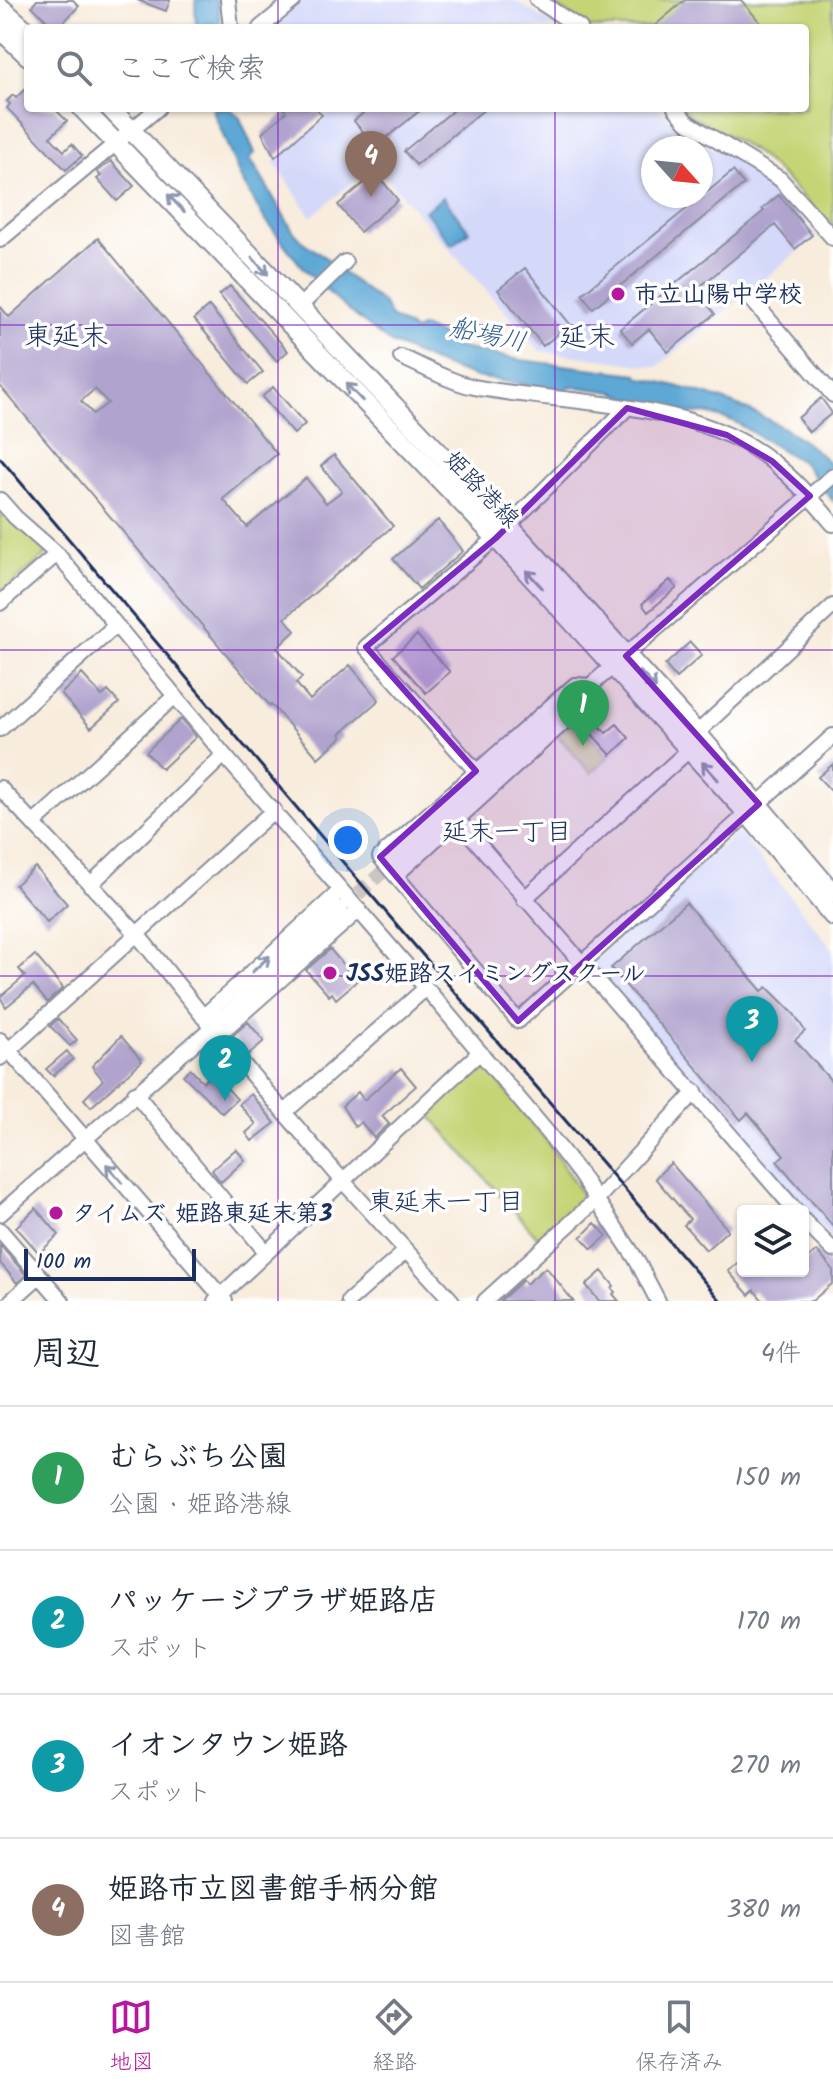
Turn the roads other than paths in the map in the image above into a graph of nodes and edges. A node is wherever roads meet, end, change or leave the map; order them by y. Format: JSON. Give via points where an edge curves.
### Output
{"nodes":[{"id":1,"x":228,"y":0,"type":"edge"},
{"id":2,"x":294,"y":0,"type":"edge"},
{"id":3,"x":537,"y":0,"type":"edge"},
{"id":4,"x":0,"y":7,"type":"edge"},
{"id":5,"x":231,"y":24,"type":"edge"},
{"id":6,"x":265,"y":24,"type":"edge"},
{"id":7,"x":574,"y":24,"type":"edge"},
{"id":8,"x":24,"y":28,"type":"edge"},
{"id":9,"x":0,"y":29,"type":"edge"},
{"id":10,"x":24,"y":52,"type":"edge"},
{"id":11,"x":86,"y":112,"type":"edge"},
{"id":12,"x":114,"y":112,"type":"edge"},
{"id":13,"x":153,"y":112,"type":"edge"},
{"id":14,"x":678,"y":112,"type":"edge"},
{"id":15,"x":132,"y":129,"type":"junction"},
{"id":16,"x":117,"y":141,"type":"junction"},
{"id":17,"x":833,"y":238,"type":"edge"},
{"id":18,"x":0,"y":240,"type":"edge"},
{"id":19,"x":345,"y":262,"type":"dead end"},
{"id":20,"x":752,"y":300,"type":"dead end"},
{"id":21,"x":299,"y":307,"type":"junction"},
{"id":22,"x":401,"y":357,"type":"dead end"},
{"id":23,"x":833,"y":395,"type":"edge"},
{"id":24,"x":627,"y":408,"type":"junction"},
{"id":25,"x":833,"y":476,"type":"edge"},
{"id":26,"x":810,"y":496,"type":"junction"},
{"id":27,"x":0,"y":500,"type":"edge"},
{"id":28,"x":833,"y":524,"type":"edge"},
{"id":29,"x":503,"y":532,"type":"junction"},
{"id":30,"x":57,"y":554,"type":"junction"},
{"id":31,"x":0,"y":603,"type":"edge"},
{"id":32,"x":833,"y":606,"type":"edge"},
{"id":33,"x":115,"y":626,"type":"junction"},
{"id":34,"x":620,"y":661,"type":"junction"},
{"id":35,"x":590,"y":686,"type":"junction"},
{"id":36,"x":175,"y":696,"type":"junction"},
{"id":37,"x":0,"y":729,"type":"edge"},
{"id":38,"x":833,"y":736,"type":"edge"},
{"id":39,"x":694,"y":741,"type":"junction"},
{"id":40,"x":224,"y":755,"type":"junction"},
{"id":41,"x":476,"y":771,"type":"junction"},
{"id":42,"x":0,"y":788,"type":"edge"},
{"id":43,"x":754,"y":809,"type":"junction"},
{"id":44,"x":274,"y":810,"type":"junction"},
{"id":45,"x":457,"y":819,"type":"junction"},
{"id":46,"x":34,"y":823,"type":"junction"},
{"id":47,"x":395,"y":868,"type":"junction"},
{"id":48,"x":90,"y":885,"type":"junction"},
{"id":49,"x":341,"y":890,"type":"junction"},
{"id":50,"x":833,"y":893,"type":"edge"},
{"id":51,"x":524,"y":899,"type":"junction"},
{"id":52,"x":341,"y":908,"type":"tunnel mouth"},
{"id":53,"x":359,"y":910,"type":"junction"},
{"id":54,"x":833,"y":916,"type":"edge"},
{"id":55,"x":137,"y":934,"type":"junction"},
{"id":56,"x":581,"y":962,"type":"junction"},
{"id":57,"x":426,"y":988,"type":"junction"},
{"id":58,"x":211,"y":1026,"type":"junction"},
{"id":59,"x":3,"y":1049,"type":"edge"},
{"id":60,"x":480,"y":1052,"type":"junction"},
{"id":61,"x":695,"y":1092,"type":"junction"},
{"id":62,"x":135,"y":1093,"type":"junction"},
{"id":63,"x":285,"y":1112,"type":"junction"},
{"id":64,"x":84,"y":1139,"type":"junction"},
{"id":65,"x":342,"y":1180,"type":"junction"},
{"id":66,"x":596,"y":1200,"type":"junction"},
{"id":67,"x":791,"y":1205,"type":"edge"},
{"id":68,"x":0,"y":1214,"type":"edge"},
{"id":69,"x":809,"y":1226,"type":"edge"},
{"id":70,"x":0,"y":1230,"type":"edge"},
{"id":71,"x":833,"y":1250,"type":"edge"},
{"id":72,"x":406,"y":1251,"type":"junction"},
{"id":73,"x":266,"y":1252,"type":"junction"},
{"id":74,"x":39,"y":1276,"type":"junction"},
{"id":75,"x":655,"y":1295,"type":"edge"},
{"id":76,"x":220,"y":1299,"type":"edge"},
{"id":77,"x":11,"y":1301,"type":"edge"},
{"id":78,"x":62,"y":1301,"type":"edge"},
{"id":79,"x":349,"y":1301,"type":"edge"},
{"id":80,"x":452,"y":1301,"type":"edge"},
{"id":81,"x":485,"y":1301,"type":"edge"},
{"id":82,"x":640,"y":1301,"type":"edge"}],
"edges":[{"from":1,"to":5,"type":"street"},
{"from":2,"to":6,"type":"street"},
{"from":3,"to":7,"type":"street"},
{"from":4,"to":8,"type":"main road"},
{"from":9,"to":10,"type":"main road"},
{"from":11,"to":16,"type":"main road","name":"姫路港線"},
{"from":12,"to":15,"type":"main road","name":"姫路港線"},
{"from":13,"to":15,"type":"street"},
{"from":14,"to":17,"type":"street","via":[[780,179]]},
{"from":15,"to":16,"type":"street"},
{"from":15,"to":21,"type":"main road","name":"姫路港線","one_way":true},
{"from":16,"to":18,"type":"street"},
{"from":29,"to":16,"type":"main road","name":"姫路港線","one_way":true},
{"from":19,"to":21,"type":"street"},
{"from":20,"to":23,"type":"street"},
{"from":21,"to":29,"type":"main road","name":"姫路港線"},
{"from":22,"to":24,"type":"street","via":[[471,387]]},
{"from":24,"to":26,"type":"street","via":[[727,435],[772,461]]},
{"from":24,"to":29,"type":"street"},
{"from":25,"to":26,"type":"street"},
{"from":26,"to":28,"type":"street"},
{"from":26,"to":34,"type":"street"},
{"from":27,"to":30,"type":"street"},
{"from":29,"to":34,"type":"main road","name":"姫路港線"},
{"from":29,"to":41,"type":"street","via":[[366,647]]},
{"from":30,"to":31,"type":"street"},
{"from":30,"to":33,"type":"street"},
{"from":32,"to":39,"type":"street"},
{"from":33,"to":36,"type":"street"},
{"from":33,"to":37,"type":"street"},
{"from":34,"to":35,"type":"street"},
{"from":34,"to":39,"type":"main road","name":"姫路港線"},
{"from":35,"to":41,"type":"street","via":[[575,685]]},
{"from":35,"to":45,"type":"street","via":[[588,700]]},
{"from":35,"to":47,"type":"street"},
{"from":36,"to":40,"type":"street"},
{"from":36,"to":46,"type":"street"},
{"from":38,"to":43,"type":"street"},
{"from":39,"to":43,"type":"main road","name":"姫路港線"},
{"from":39,"to":51,"type":"street"},
{"from":40,"to":44,"type":"street"},
{"from":40,"to":48,"type":"street"},
{"from":41,"to":47,"type":"street","via":[[380,857]]},
{"from":42,"to":46,"type":"street"},
{"from":43,"to":50,"type":"main road","name":"姫路港線"},
{"from":43,"to":54,"type":"main road","name":"姫路港線"},
{"from":43,"to":56,"type":"street"},
{"from":44,"to":49,"type":"street"},
{"from":44,"to":55,"type":"street"},
{"from":45,"to":47,"type":"street"},
{"from":45,"to":51,"type":"street"},
{"from":46,"to":48,"type":"street"},
{"from":47,"to":56,"type":"street","via":[[518,1021]]},
{"from":48,"to":55,"type":"street"},
{"from":49,"to":53,"type":"street"},
{"from":58,"to":49,"type":"street","one_way":true},
{"from":51,"to":56,"type":"street"},
{"from":52,"to":58,"type":"street"},
{"from":53,"to":57,"type":"street"},
{"from":53,"to":58,"type":"street"},
{"from":55,"to":58,"type":"street"},
{"from":55,"to":59,"type":"street"},
{"from":56,"to":61,"type":"street"},
{"from":57,"to":60,"type":"street"},
{"from":57,"to":63,"type":"street"},
{"from":58,"to":62,"type":"street"},
{"from":58,"to":63,"type":"street"},
{"from":59,"to":64,"type":"street"},
{"from":60,"to":65,"type":"street"},
{"from":60,"to":66,"type":"street"},
{"from":61,"to":66,"type":"street"},
{"from":61,"to":67,"type":"street"},
{"from":62,"to":64,"type":"street"},
{"from":62,"to":73,"type":"street"},
{"from":63,"to":65,"type":"street"},
{"from":64,"to":68,"type":"street"},
{"from":76,"to":64,"type":"street","one_way":true},
{"from":65,"to":72,"type":"street"},
{"from":65,"to":73,"type":"street"},
{"from":66,"to":75,"type":"street"},
{"from":66,"to":81,"type":"street"},
{"from":69,"to":71,"type":"street"},
{"from":70,"to":74,"type":"street"},
{"from":72,"to":79,"type":"street"},
{"from":72,"to":80,"type":"street"},
{"from":73,"to":76,"type":"street"},
{"from":74,"to":77,"type":"street"},
{"from":74,"to":78,"type":"street"},
{"from":75,"to":82,"type":"street"}]}
